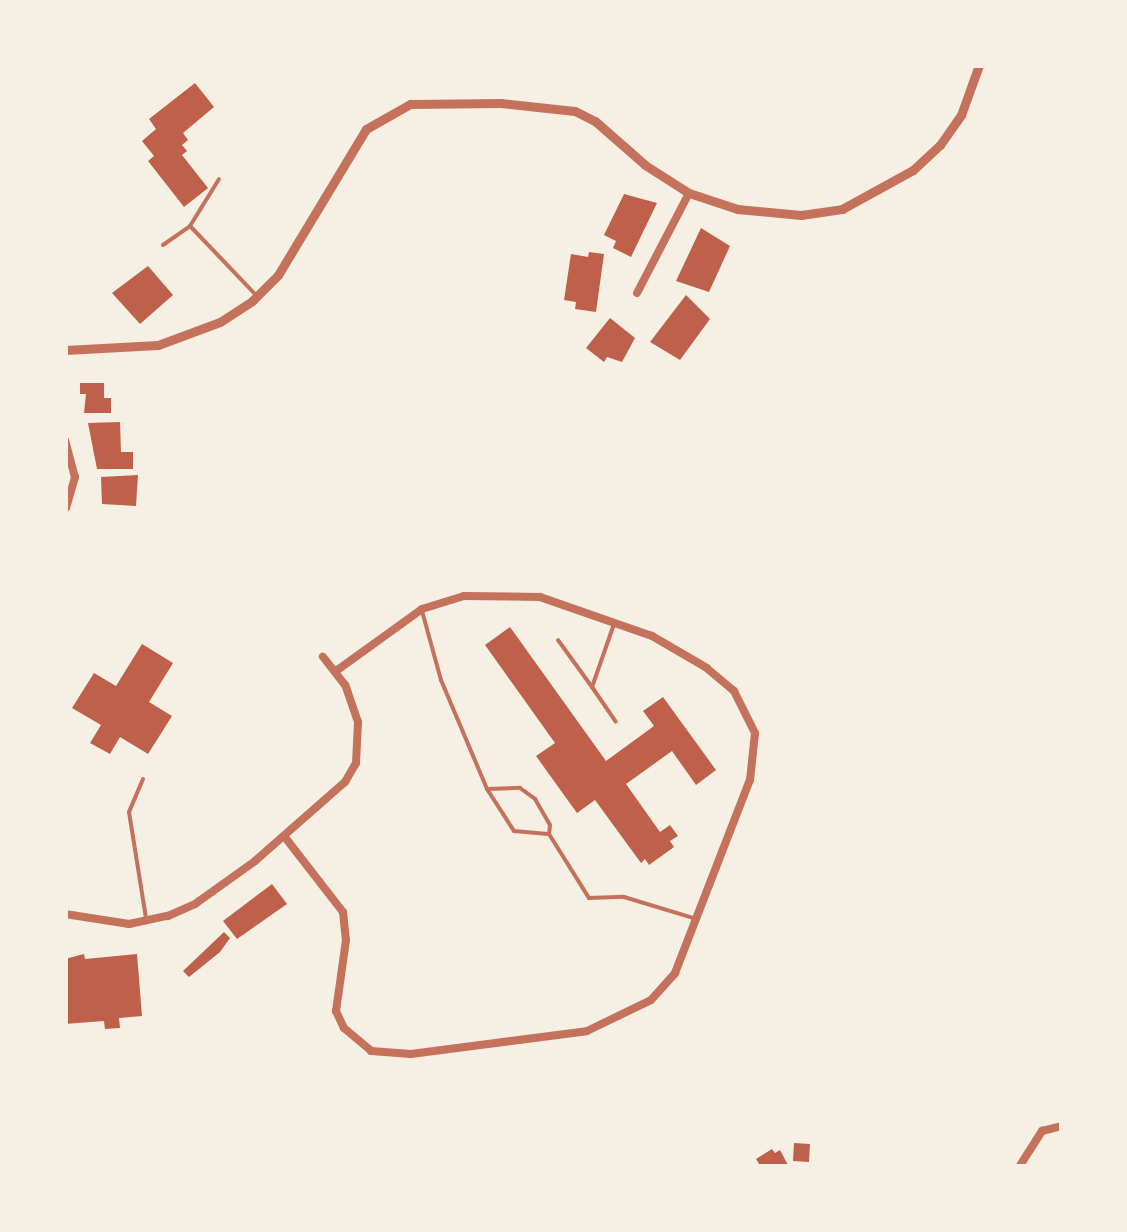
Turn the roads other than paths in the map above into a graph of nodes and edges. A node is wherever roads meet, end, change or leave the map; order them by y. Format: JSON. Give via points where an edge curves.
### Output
{"nodes":[{"id":1,"x":979,"y":65,"type":"edge"},
{"id":2,"x":219,"y":179,"type":"dead end"},
{"id":3,"x":689,"y":194,"type":"junction"},
{"id":4,"x":190,"y":226,"type":"junction"},
{"id":5,"x":162,"y":246,"type":"dead end"},
{"id":6,"x":637,"y":293,"type":"dead end"},
{"id":7,"x":257,"y":296,"type":"junction"},
{"id":8,"x":65,"y":350,"type":"edge"},
{"id":9,"x":65,"y":440,"type":"edge"},
{"id":10,"x":66,"y":508,"type":"edge"},
{"id":11,"x":422,"y":608,"type":"junction"},
{"id":12,"x":614,"y":624,"type":"junction"},
{"id":13,"x":558,"y":640,"type":"dead end"},
{"id":14,"x":323,"y":657,"type":"dead end"},
{"id":15,"x":336,"y":671,"type":"junction"},
{"id":16,"x":592,"y":687,"type":"junction"},
{"id":17,"x":616,"y":722,"type":"dead end"},
{"id":18,"x":143,"y":779,"type":"dead end"},
{"id":19,"x":487,"y":789,"type":"junction"},
{"id":20,"x":548,"y":834,"type":"junction"},
{"id":21,"x":284,"y":836,"type":"junction"},
{"id":22,"x":65,"y":914,"type":"edge"},
{"id":23,"x":697,"y":920,"type":"junction"},
{"id":24,"x":147,"y":922,"type":"junction"},
{"id":25,"x":1062,"y":1126,"type":"edge"},
{"id":26,"x":1018,"y":1167,"type":"edge"}],
"edges":[{"from":1,"to":3,"type":"street","via":[[961,115],[940,146],[879,192],[842,210],[764,214]]},
{"from":2,"to":4,"type":"lane"},
{"from":3,"to":6,"type":"street"},
{"from":3,"to":7,"type":"street","via":[[575,111],[410,104],[366,130],[278,275]]},
{"from":4,"to":5,"type":"lane"},
{"from":4,"to":7,"type":"lane"},
{"from":7,"to":8,"type":"street","via":[[187,338],[124,350]]},
{"from":9,"to":10,"type":"street","via":[[74,477]]},
{"from":11,"to":12,"type":"street","via":[[502,593],[540,597]]},
{"from":11,"to":15,"type":"street"},
{"from":11,"to":19,"type":"lane","via":[[441,680]]},
{"from":12,"to":16,"type":"lane"},
{"from":12,"to":23,"type":"street","via":[[652,636],[708,668],[734,691],[755,733],[750,780]]},
{"from":13,"to":16,"type":"lane"},
{"from":14,"to":15,"type":"street"},
{"from":15,"to":21,"type":"street","via":[[358,722],[356,764]]},
{"from":16,"to":17,"type":"lane"},
{"from":18,"to":24,"type":"lane","via":[[129,812]]},
{"from":19,"to":20,"type":"lane","via":[[514,831]]},
{"from":19,"to":20,"type":"lane","via":[[528,791],[544,808]]},
{"from":20,"to":23,"type":"lane","via":[[589,898],[624,896]]},
{"from":21,"to":23,"type":"street","via":[[343,912],[336,1011],[356,1042],[371,1051],[411,1054],[556,1037],[622,1017],[651,1000],[675,973]]},
{"from":21,"to":24,"type":"street","via":[[194,904]]},
{"from":22,"to":24,"type":"street"},
{"from":25,"to":26,"type":"street","via":[[1042,1132]]}]}
